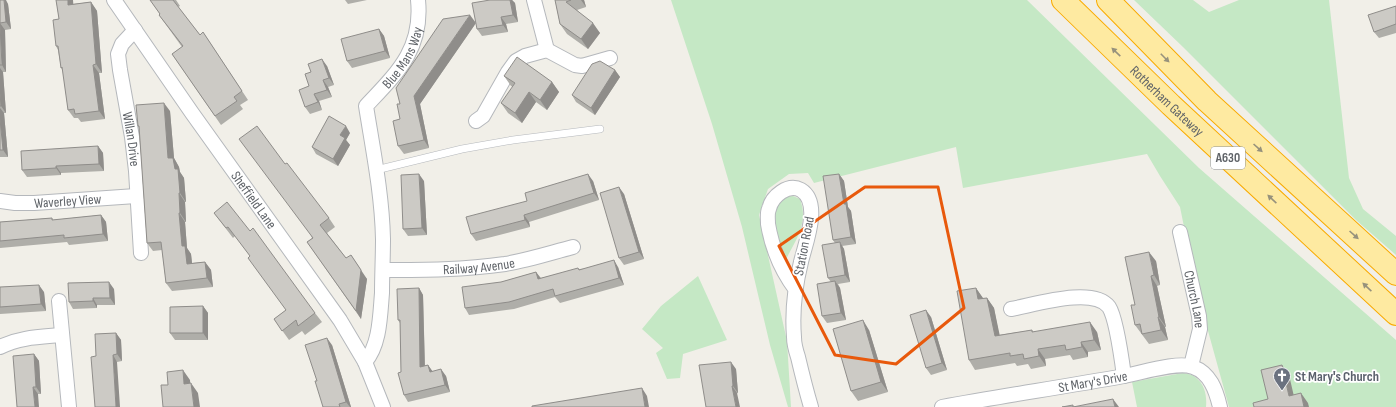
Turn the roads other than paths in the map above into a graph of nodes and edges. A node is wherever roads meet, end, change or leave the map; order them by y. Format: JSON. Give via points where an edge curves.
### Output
{"nodes":[{"id":1,"x":114,"y":0,"type":"edge"},
{"id":2,"x":418,"y":0,"type":"edge"},
{"id":3,"x":534,"y":0,"type":"edge"},
{"id":4,"x":1063,"y":0,"type":"edge"},
{"id":5,"x":1108,"y":0,"type":"edge"},
{"id":6,"x":135,"y":30,"type":"junction"},
{"id":7,"x":547,"y":50,"type":"junction"},
{"id":8,"x":610,"y":58,"type":"dead end"},
{"id":9,"x":476,"y":121,"type":"dead end"},
{"id":10,"x":600,"y":129,"type":"dead end"},
{"id":11,"x":376,"y":170,"type":"junction"},
{"id":12,"x":136,"y":196,"type":"junction"},
{"id":13,"x":0,"y":201,"type":"edge"},
{"id":14,"x":1180,"y":232,"type":"dead end"},
{"id":15,"x":573,"y":247,"type":"dead end"},
{"id":16,"x":141,"y":253,"type":"dead end"},
{"id":17,"x":383,"y":270,"type":"junction"},
{"id":18,"x":1396,"y":274,"type":"edge"},
{"id":19,"x":796,"y":290,"type":"junction"},
{"id":20,"x":59,"y":301,"type":"dead end"},
{"id":21,"x":1011,"y":309,"type":"dead end"},
{"id":22,"x":1396,"y":314,"type":"edge"},
{"id":23,"x":62,"y":336,"type":"junction"},
{"id":24,"x":0,"y":347,"type":"edge"},
{"id":25,"x":365,"y":362,"type":"junction"},
{"id":26,"x":1191,"y":366,"type":"junction"},
{"id":27,"x":1124,"y":376,"type":"junction"},
{"id":28,"x":69,"y":407,"type":"edge"},
{"id":29,"x":383,"y":407,"type":"edge"},
{"id":30,"x":811,"y":407,"type":"edge"},
{"id":31,"x":942,"y":407,"type":"edge"},
{"id":32,"x":1220,"y":407,"type":"edge"}],
"edges":[{"from":1,"to":6,"type":"street","name":"Sheffield Lane"},
{"from":2,"to":11,"type":"street","name":"Blue Mans Way","via":[[418,29],[412,47],[402,66],[366,106]]},
{"from":3,"to":7,"type":"street"},
{"from":22,"to":4,"type":"highway","name":"Rotherham Gateway","number":"A630","one_way":true,"via":[[1171,105]]},
{"from":5,"to":18,"type":"highway","name":"Rotherham Gateway","number":"A630","one_way":true,"via":[[1207,101]]},
{"from":6,"to":12,"type":"street","name":"Willan Drive","via":[[122,44],[118,54],[132,137]]},
{"from":6,"to":25,"type":"street","name":"Sheffield Lane","via":[[340,320]]},
{"from":7,"to":8,"type":"street","via":[[575,65],[582,66]]},
{"from":7,"to":9,"type":"street","via":[[516,60],[483,116]]},
{"from":10,"to":11,"type":"lane","via":[[462,149]]},
{"from":11,"to":17,"type":"street","via":[[382,219]]},
{"from":12,"to":13,"type":"street","name":"Waverley View","via":[[34,203]]},
{"from":12,"to":16,"type":"street","name":"Willan Drive"},
{"from":14,"to":26,"type":"street","name":"Church Lane","via":[[1199,316],[1200,329]]},
{"from":15,"to":17,"type":"street","name":"Railway Avenue","via":[[506,264],[436,270]]},
{"from":17,"to":25,"type":"street","via":[[378,329],[372,354]]},
{"from":19,"to":19,"type":"street","name":"Station Road","via":[[811,219],[807,197],[801,190],[793,188],[778,194],[773,200],[768,209],[768,220],[770,237],[779,261]]},
{"from":19,"to":30,"type":"street","name":"Station Road","via":[[794,338]]},
{"from":20,"to":23,"type":"street"},
{"from":21,"to":27,"type":"street","via":[[1072,297],[1088,296],[1100,300],[1109,307],[1114,320]]},
{"from":23,"to":24,"type":"street","via":[[12,341]]},
{"from":23,"to":28,"type":"street"},
{"from":25,"to":29,"type":"street","name":"Sheffield Lane"},
{"from":26,"to":27,"type":"street","name":"St Mary's Drive","via":[[1175,366]]},
{"from":26,"to":32,"type":"street","via":[[1203,371],[1210,380]]},
{"from":27,"to":31,"type":"street","name":"St Mary's Drive"}]}
